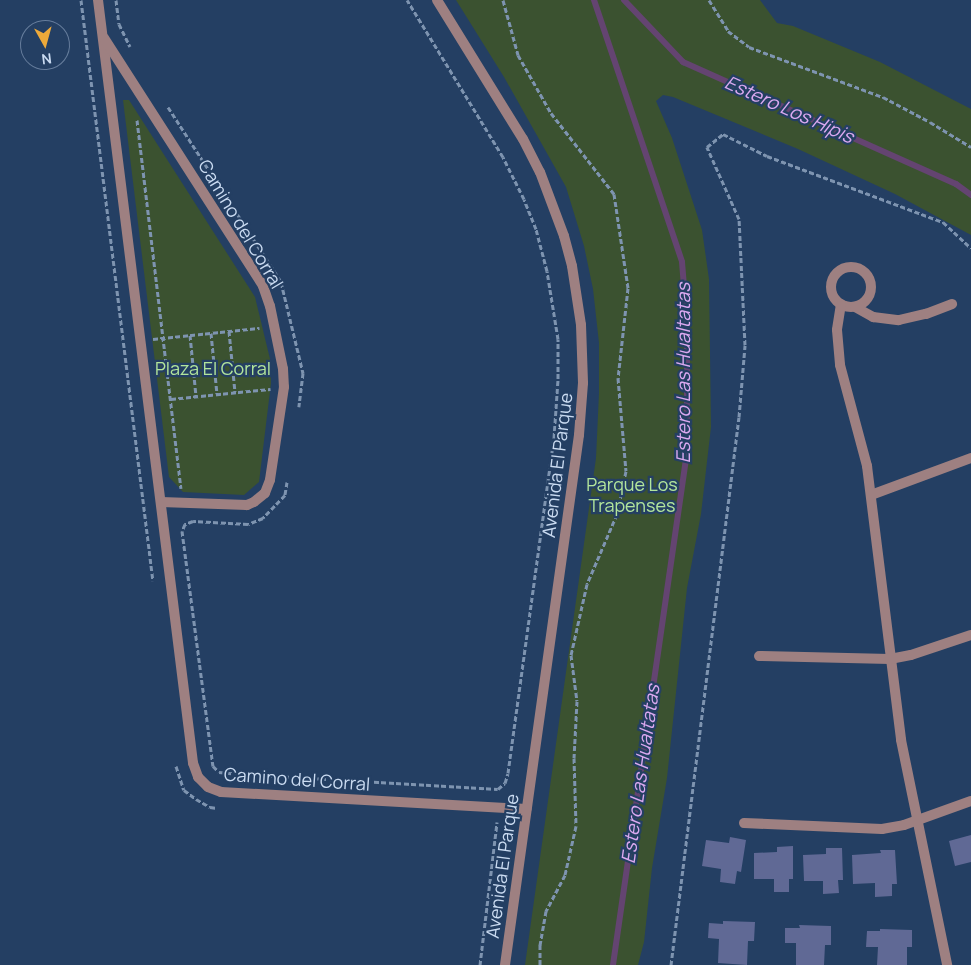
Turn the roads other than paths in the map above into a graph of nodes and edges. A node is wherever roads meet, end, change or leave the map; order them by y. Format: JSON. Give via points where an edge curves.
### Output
{"nodes":[{"id":1,"x":98,"y":0,"type":"edge"},
{"id":2,"x":437,"y":0,"type":"edge"},
{"id":3,"x":102,"y":35,"type":"junction"},
{"id":4,"x":841,"y":304,"type":"junction"},
{"id":5,"x":952,"y":304,"type":"dead end"},
{"id":6,"x":855,"y":307,"type":"junction"},
{"id":7,"x":971,"y":458,"type":"edge"},
{"id":8,"x":872,"y":495,"type":"junction"},
{"id":9,"x":161,"y":502,"type":"junction"},
{"id":10,"x":971,"y":634,"type":"edge"},
{"id":11,"x":759,"y":656,"type":"dead end"},
{"id":12,"x":890,"y":659,"type":"junction"},
{"id":13,"x":971,"y":801,"type":"edge"},
{"id":14,"x":527,"y":809,"type":"junction"},
{"id":15,"x":916,"y":821,"type":"junction"},
{"id":16,"x":744,"y":823,"type":"dead end"},
{"id":17,"x":505,"y":965,"type":"edge"},
{"id":18,"x":947,"y":965,"type":"edge"}],
"edges":[{"from":1,"to":3,"type":"street","name":"Camino del Corral"},
{"from":2,"to":14,"type":"street","name":"Avenida El Parque","via":[[540,172],[564,236],[581,325],[584,383],[580,426]]},
{"from":3,"to":9,"type":"street","name":"Camino del Corral"},
{"from":3,"to":9,"type":"street","name":"Camino del Corral","via":[[263,286],[284,368],[270,480],[265,493],[247,505]]},
{"from":4,"to":6,"type":"street"},
{"from":4,"to":6,"type":"street","via":[[833,294],[833,280],[842,270],[855,268],[866,275],[871,287],[866,300]]},
{"from":4,"to":8,"type":"street","via":[[837,330],[840,365]]},
{"from":5,"to":6,"type":"street","via":[[899,320],[873,318]]},
{"from":7,"to":8,"type":"street"},
{"from":8,"to":12,"type":"street"},
{"from":9,"to":14,"type":"street","name":"Camino del Corral","via":[[194,763],[203,783],[221,792]]},
{"from":10,"to":12,"type":"street","via":[[911,656]]},
{"from":11,"to":12,"type":"street"},
{"from":12,"to":15,"type":"street"},
{"from":13,"to":15,"type":"street"},
{"from":14,"to":17,"type":"street","name":"Avenida El Parque"},
{"from":15,"to":16,"type":"street","via":[[882,829]]},
{"from":15,"to":18,"type":"street"}]}
